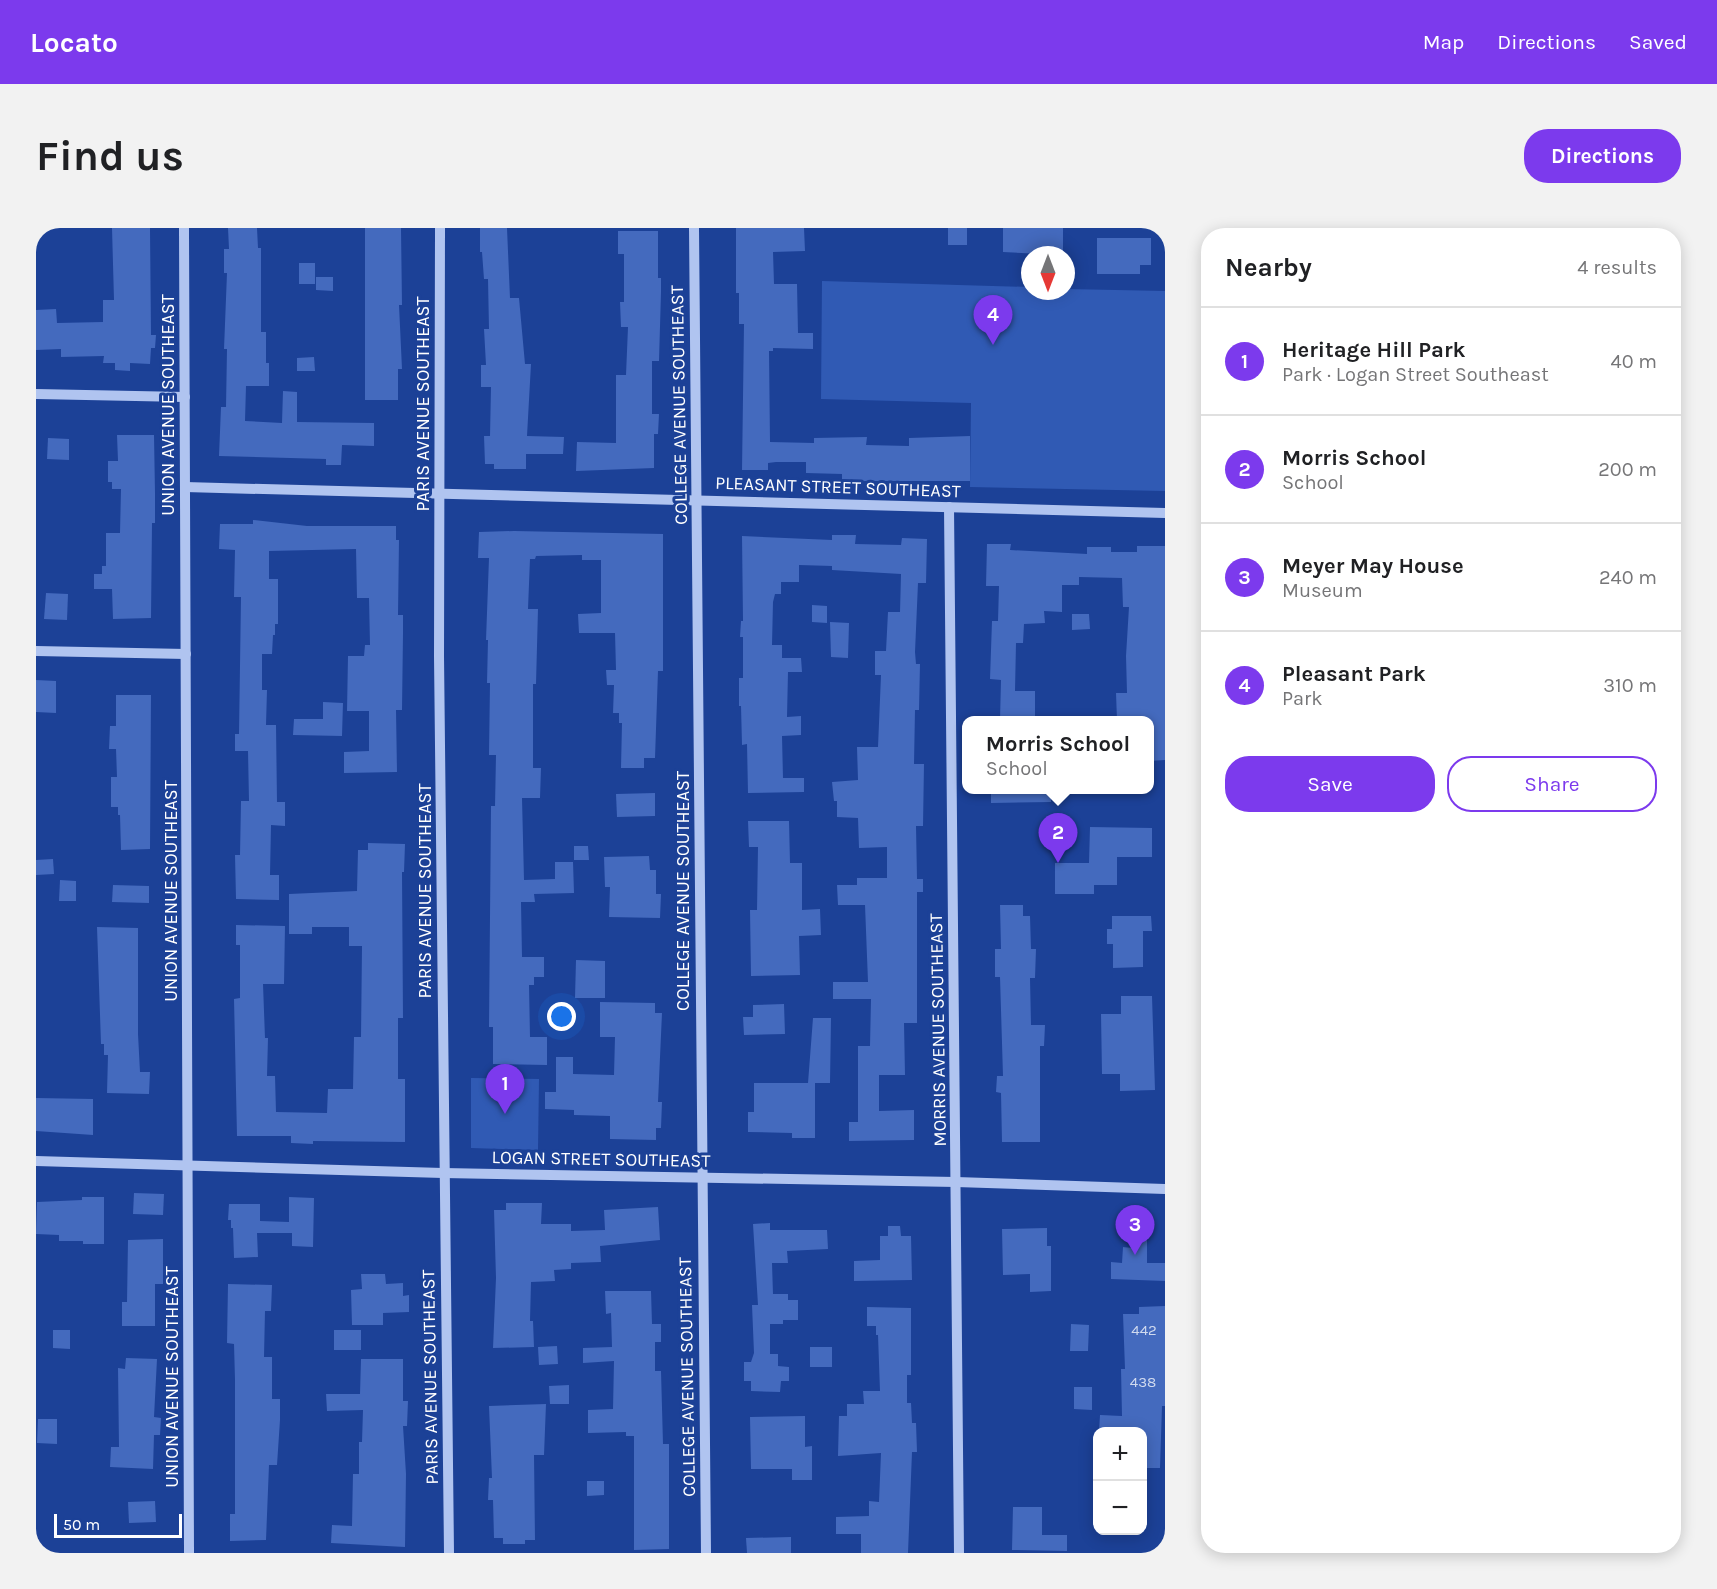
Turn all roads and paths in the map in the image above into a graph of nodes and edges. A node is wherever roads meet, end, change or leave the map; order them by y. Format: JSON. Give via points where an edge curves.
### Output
{"nodes":[{"id":1,"x":184,"y":228,"type":"edge"},
{"id":2,"x":440,"y":228,"type":"edge"},
{"id":3,"x":694,"y":228,"type":"edge"},
{"id":4,"x":36,"y":394,"type":"edge"},
{"id":5,"x":185,"y":397,"type":"junction"},
{"id":6,"x":185,"y":487,"type":"junction"},
{"id":7,"x":439,"y":494,"type":"junction"},
{"id":8,"x":697,"y":499,"type":"junction"},
{"id":9,"x":949,"y":507,"type":"junction"},
{"id":10,"x":1165,"y":513,"type":"edge"},
{"id":11,"x":36,"y":651,"type":"edge"},
{"id":12,"x":186,"y":654,"type":"junction"},
{"id":13,"x":36,"y":1161,"type":"edge"},
{"id":14,"x":189,"y":1164,"type":"junction"},
{"id":15,"x":444,"y":1173,"type":"junction"},
{"id":16,"x":701,"y":1178,"type":"junction"},
{"id":17,"x":956,"y":1182,"type":"junction"},
{"id":18,"x":1165,"y":1189,"type":"edge"},
{"id":19,"x":189,"y":1553,"type":"edge"},
{"id":20,"x":449,"y":1553,"type":"edge"},
{"id":21,"x":706,"y":1553,"type":"edge"},
{"id":22,"x":959,"y":1553,"type":"edge"}],
"edges":[{"from":1,"to":5,"type":"street","name":"UNION AVENUE SOUTHEAST"},
{"from":2,"to":7,"type":"street","name":"PARIS AVENUE SOUTHEAST"},
{"from":3,"to":8,"type":"street","name":"COLLEGE AVENUE SOUTHEAST"},
{"from":4,"to":5,"type":"street"},
{"from":5,"to":6,"type":"street","name":"UNION AVENUE SOUTHEAST"},
{"from":6,"to":7,"type":"street","name":"PLEASANT STREET SOUTHEAST"},
{"from":6,"to":12,"type":"street","name":"UNION AVENUE SOUTHEAST"},
{"from":7,"to":8,"type":"street","name":"PLEASANT STREET SOUTHEAST"},
{"from":7,"to":15,"type":"street","name":"PARIS AVENUE SOUTHEAST"},
{"from":8,"to":9,"type":"street","name":"PLEASANT STREET SOUTHEAST"},
{"from":8,"to":16,"type":"street","name":"COLLEGE AVENUE SOUTHEAST"},
{"from":9,"to":10,"type":"street","name":"PLEASANT STREET SOUTHEAST"},
{"from":9,"to":17,"type":"street","name":"MORRIS AVENUE SOUTHEAST"},
{"from":11,"to":12,"type":"street"},
{"from":12,"to":14,"type":"street","name":"UNION AVENUE SOUTHEAST"},
{"from":13,"to":14,"type":"street","name":"LOGAN STREET SOUTHEAST"},
{"from":14,"to":15,"type":"street","name":"LOGAN STREET SOUTHEAST"},
{"from":14,"to":19,"type":"street","name":"UNION AVENUE SOUTHEAST"},
{"from":15,"to":16,"type":"street","name":"LOGAN STREET SOUTHEAST"},
{"from":15,"to":20,"type":"street","name":"PARIS AVENUE SOUTHEAST"},
{"from":16,"to":17,"type":"street","name":"LOGAN STREET SOUTHEAST"},
{"from":16,"to":21,"type":"street","name":"COLLEGE AVENUE SOUTHEAST"},
{"from":17,"to":18,"type":"street","name":"LOGAN STREET SOUTHEAST"},
{"from":17,"to":22,"type":"street","name":"MORRIS AVENUE SOUTHEAST"}]}
